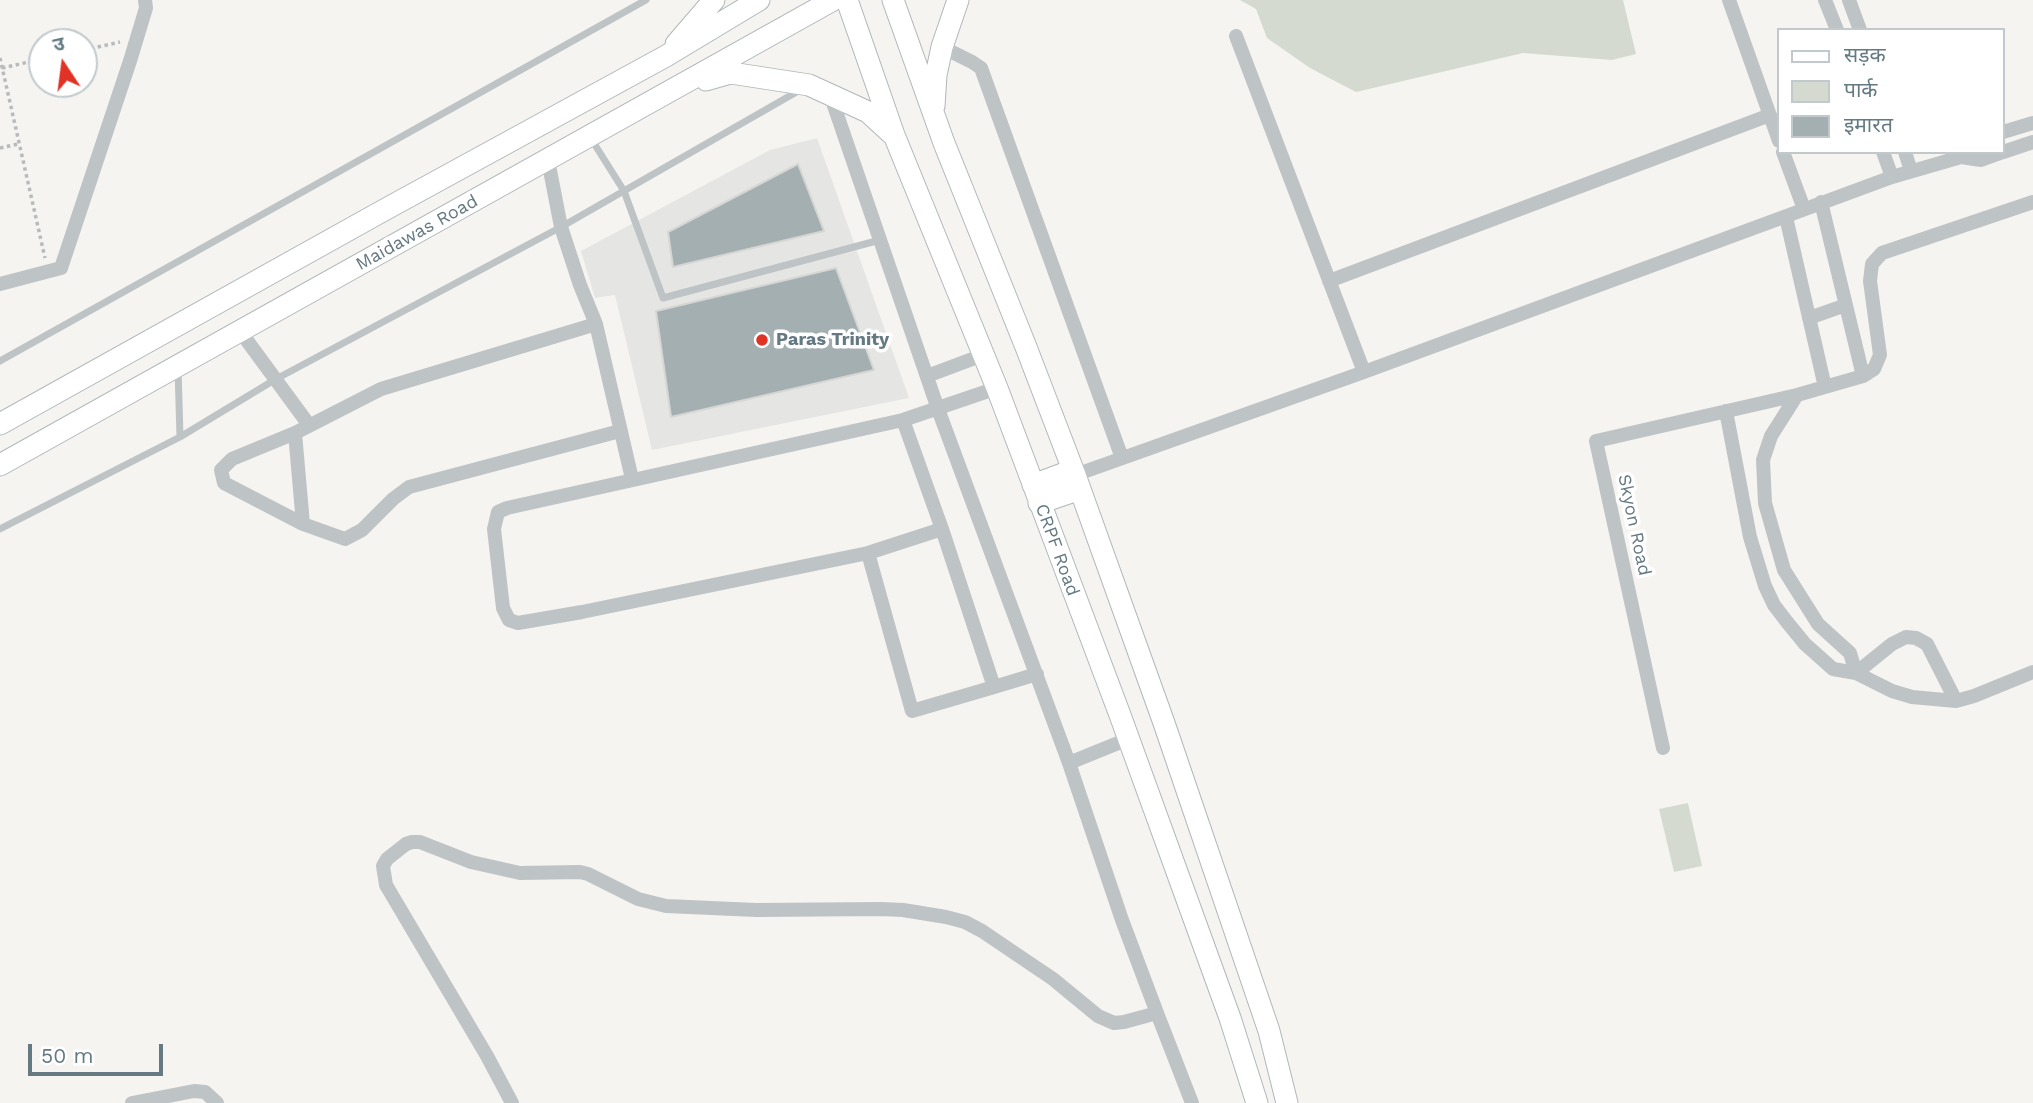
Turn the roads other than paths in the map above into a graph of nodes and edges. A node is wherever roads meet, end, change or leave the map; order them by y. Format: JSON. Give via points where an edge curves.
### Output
{"nodes":[{"id":1,"x":145,"y":0,"type":"edge"},
{"id":2,"x":646,"y":0,"type":"edge"},
{"id":3,"x":714,"y":0,"type":"edge"},
{"id":4,"x":759,"y":0,"type":"edge"},
{"id":5,"x":833,"y":0,"type":"edge"},
{"id":6,"x":847,"y":0,"type":"edge"},
{"id":7,"x":893,"y":0,"type":"edge"},
{"id":8,"x":958,"y":0,"type":"edge"},
{"id":9,"x":1729,"y":0,"type":"edge"},
{"id":10,"x":1825,"y":0,"type":"edge"},
{"id":11,"x":1849,"y":0,"type":"edge"},
{"id":12,"x":1835,"y":28,"type":"edge"},
{"id":13,"x":1859,"y":28,"type":"edge"},
{"id":14,"x":1236,"y":36,"type":"dead end"},
{"id":15,"x":942,"y":47,"type":"junction"},
{"id":16,"x":666,"y":56,"type":"junction"},
{"id":17,"x":809,"y":85,"type":"junction"},
{"id":18,"x":678,"y":88,"type":"junction"},
{"id":19,"x":830,"y":94,"type":"junction"},
{"id":20,"x":933,"y":113,"type":"junction"},
{"id":21,"x":1770,"y":115,"type":"junction"},
{"id":22,"x":2033,"y":123,"type":"edge"},
{"id":23,"x":2005,"y":131,"type":"edge"},
{"id":24,"x":894,"y":135,"type":"junction"},
{"id":25,"x":590,"y":137,"type":"junction"},
{"id":26,"x":1778,"y":138,"type":"edge"},
{"id":27,"x":2033,"y":142,"type":"edge"},
{"id":28,"x":2005,"y":151,"type":"edge"},
{"id":29,"x":1784,"y":154,"type":"edge"},
{"id":30,"x":1884,"y":154,"type":"edge"},
{"id":31,"x":1906,"y":154,"type":"edge"},
{"id":32,"x":1998,"y":154,"type":"edge"},
{"id":33,"x":1963,"y":155,"type":"edge"},
{"id":34,"x":548,"y":160,"type":"junction"},
{"id":35,"x":1911,"y":171,"type":"junction"},
{"id":36,"x":1892,"y":177,"type":"junction"},
{"id":37,"x":624,"y":191,"type":"junction"},
{"id":38,"x":1821,"y":202,"type":"junction"},
{"id":39,"x":2033,"y":202,"type":"edge"},
{"id":40,"x":1804,"y":209,"type":"junction"},
{"id":41,"x":1786,"y":217,"type":"junction"},
{"id":42,"x":561,"y":228,"type":"junction"},
{"id":43,"x":880,"y":240,"type":"junction"},
{"id":44,"x":1329,"y":281,"type":"junction"},
{"id":45,"x":0,"y":284,"type":"edge"},
{"id":46,"x":1846,"y":305,"type":"junction"},
{"id":47,"x":1809,"y":318,"type":"junction"},
{"id":48,"x":596,"y":324,"type":"junction"},
{"id":49,"x":240,"y":331,"type":"junction"},
{"id":50,"x":983,"y":355,"type":"junction"},
{"id":51,"x":0,"y":361,"type":"edge"},
{"id":52,"x":177,"y":366,"type":"junction"},
{"id":53,"x":1364,"y":372,"type":"junction"},
{"id":54,"x":927,"y":376,"type":"junction"},
{"id":55,"x":1863,"y":376,"type":"junction"},
{"id":56,"x":276,"y":379,"type":"junction"},
{"id":57,"x":1825,"y":387,"type":"junction"},
{"id":58,"x":997,"y":388,"type":"junction"},
{"id":59,"x":1797,"y":395,"type":"junction"},
{"id":60,"x":938,"y":409,"type":"junction"},
{"id":61,"x":1726,"y":411,"type":"junction"},
{"id":62,"x":903,"y":420,"type":"junction"},
{"id":63,"x":0,"y":424,"type":"edge"},
{"id":64,"x":309,"y":425,"type":"junction"},
{"id":65,"x":621,"y":431,"type":"junction"},
{"id":66,"x":295,"y":433,"type":"junction"},
{"id":67,"x":180,"y":438,"type":"junction"},
{"id":68,"x":1122,"y":458,"type":"junction"},
{"id":69,"x":0,"y":465,"type":"edge"},
{"id":70,"x":1076,"y":478,"type":"junction"},
{"id":71,"x":632,"y":479,"type":"junction"},
{"id":72,"x":1036,"y":494,"type":"junction"},
{"id":73,"x":303,"y":524,"type":"junction"},
{"id":74,"x":0,"y":529,"type":"edge"},
{"id":75,"x":942,"y":529,"type":"junction"},
{"id":76,"x":869,"y":553,"type":"junction"},
{"id":77,"x":2033,"y":672,"type":"edge"},
{"id":78,"x":1856,"y":673,"type":"junction"},
{"id":79,"x":1037,"y":674,"type":"junction"},
{"id":80,"x":994,"y":687,"type":"junction"},
{"id":81,"x":1956,"y":701,"type":"junction"},
{"id":82,"x":1128,"y":739,"type":"junction"},
{"id":83,"x":1663,"y":748,"type":"dead end"},
{"id":84,"x":1069,"y":763,"type":"junction"},
{"id":85,"x":1157,"y":1013,"type":"junction"},
{"id":86,"x":132,"y":1103,"type":"edge"},
{"id":87,"x":217,"y":1103,"type":"edge"},
{"id":88,"x":512,"y":1103,"type":"edge"},
{"id":89,"x":1192,"y":1103,"type":"edge"},
{"id":90,"x":1257,"y":1103,"type":"edge"},
{"id":91,"x":1287,"y":1103,"type":"edge"}],
"edges":[{"from":1,"to":45,"type":"street","via":[[137,38],[61,268]]},
{"from":2,"to":51,"type":"lane"},
{"from":3,"to":16,"type":"street"},
{"from":4,"to":16,"type":"street","name":"Maidawas Road"},
{"from":5,"to":18,"type":"street","name":"Maidawas Road"},
{"from":6,"to":24,"type":"street","name":"CRPF Road"},
{"from":7,"to":20,"type":"street"},
{"from":8,"to":15,"type":"street"},
{"from":9,"to":21,"type":"street"},
{"from":10,"to":12,"type":"street"},
{"from":11,"to":13,"type":"street"},
{"from":14,"to":44,"type":"street"},
{"from":15,"to":20,"type":"street"},
{"from":15,"to":68,"type":"street","via":[[981,68]]},
{"from":16,"to":63,"type":"street","name":"Maidawas Road"},
{"from":17,"to":18,"type":"street","via":[[731,73]]},
{"from":17,"to":19,"type":"street"},
{"from":17,"to":37,"type":"lane"},
{"from":18,"to":25,"type":"street","name":"Maidawas Road"},
{"from":19,"to":24,"type":"street","via":[[868,112]]},
{"from":19,"to":43,"type":"street"},
{"from":20,"to":70,"type":"street"},
{"from":21,"to":26,"type":"street"},
{"from":21,"to":44,"type":"street"},
{"from":22,"to":23,"type":"street"},
{"from":24,"to":50,"type":"street","name":"CRPF Road"},
{"from":25,"to":34,"type":"street","name":"Maidawas Road"},
{"from":25,"to":37,"type":"lane"},
{"from":27,"to":28,"type":"street"},
{"from":29,"to":40,"type":"street"},
{"from":30,"to":36,"type":"street"},
{"from":31,"to":35,"type":"street"},
{"from":32,"to":33,"type":"street","via":[[1981,160]]},
{"from":33,"to":35,"type":"street"},
{"from":34,"to":42,"type":"street"},
{"from":34,"to":49,"type":"street","name":"Maidawas Road"},
{"from":35,"to":36,"type":"street"},
{"from":36,"to":38,"type":"street"},
{"from":37,"to":42,"type":"lane"},
{"from":37,"to":43,"type":"lane","via":[[663,298]]},
{"from":38,"to":40,"type":"street"},
{"from":38,"to":46,"type":"street"},
{"from":39,"to":55,"type":"street","via":[[1882,253],[1872,264],[1870,281],[1880,355],[1874,369]]},
{"from":40,"to":41,"type":"street"},
{"from":41,"to":47,"type":"street"},
{"from":41,"to":53,"type":"street"},
{"from":42,"to":48,"type":"street"},
{"from":42,"to":56,"type":"lane"},
{"from":43,"to":54,"type":"street"},
{"from":44,"to":53,"type":"street"},
{"from":46,"to":47,"type":"street"},
{"from":46,"to":55,"type":"street"},
{"from":47,"to":57,"type":"street"},
{"from":48,"to":64,"type":"street","via":[[381,389]]},
{"from":48,"to":65,"type":"street"},
{"from":49,"to":52,"type":"street","name":"Maidawas Road"},
{"from":49,"to":56,"type":"street"},
{"from":50,"to":54,"type":"street"},
{"from":50,"to":58,"type":"street","name":"CRPF Road"},
{"from":52,"to":67,"type":"lane"},
{"from":52,"to":69,"type":"street","name":"Maidawas Road"},
{"from":53,"to":68,"type":"street"},
{"from":54,"to":60,"type":"street"},
{"from":55,"to":57,"type":"street","name":"Skyon Road"},
{"from":56,"to":64,"type":"street"},
{"from":56,"to":67,"type":"lane"},
{"from":57,"to":59,"type":"street","name":"Skyon Road"},
{"from":58,"to":60,"type":"street"},
{"from":58,"to":72,"type":"street","name":"CRPF Road"},
{"from":59,"to":61,"type":"street","name":"Skyon Road"},
{"from":59,"to":78,"type":"street","via":[[1771,436],[1763,460],[1765,503],[1784,570],[1818,624],[1850,653]]},
{"from":60,"to":62,"type":"street"},
{"from":60,"to":79,"type":"street"},
{"from":61,"to":78,"type":"street","via":[[1750,537],[1769,595],[1818,656],[1833,669]]},
{"from":61,"to":83,"type":"street","name":"Skyon Road","via":[[1596,441]]},
{"from":62,"to":71,"type":"street"},
{"from":62,"to":75,"type":"street"},
{"from":64,"to":66,"type":"street"},
{"from":65,"to":71,"type":"street"},
{"from":65,"to":73,"type":"street","via":[[409,487],[362,530],[345,539]]},
{"from":66,"to":73,"type":"street"},
{"from":66,"to":73,"type":"street","via":[[232,459],[221,470],[224,483]]},
{"from":67,"to":74,"type":"lane"},
{"from":68,"to":70,"type":"street"},
{"from":70,"to":72,"type":"street"},
{"from":70,"to":91,"type":"street","via":[[1227,905],[1269,1031]]},
{"from":71,"to":76,"type":"street","via":[[498,512],[494,529],[503,608],[509,620],[519,623],[582,612]]},
{"from":72,"to":82,"type":"street","name":"CRPF Road"},
{"from":75,"to":76,"type":"street"},
{"from":75,"to":80,"type":"street"},
{"from":76,"to":80,"type":"street","via":[[912,711]]},
{"from":77,"to":81,"type":"street"},
{"from":78,"to":81,"type":"street","via":[[1912,697]]},
{"from":78,"to":81,"type":"street","via":[[1892,644],[1916,638],[1927,644]]},
{"from":79,"to":80,"type":"street"},
{"from":79,"to":84,"type":"street"},
{"from":82,"to":84,"type":"street"},
{"from":82,"to":90,"type":"street","name":"CRPF Road"},
{"from":84,"to":85,"type":"street"},
{"from":85,"to":88,"type":"street","via":[[1124,1022],[1106,1020],[982,931],[946,917],[881,908],[666,906],[638,900],[580,872],[520,873],[471,862],[420,842],[406,844],[383,866],[386,885]]},
{"from":85,"to":89,"type":"street"},
{"from":86,"to":87,"type":"street","via":[[194,1091],[205,1092]]}]}
